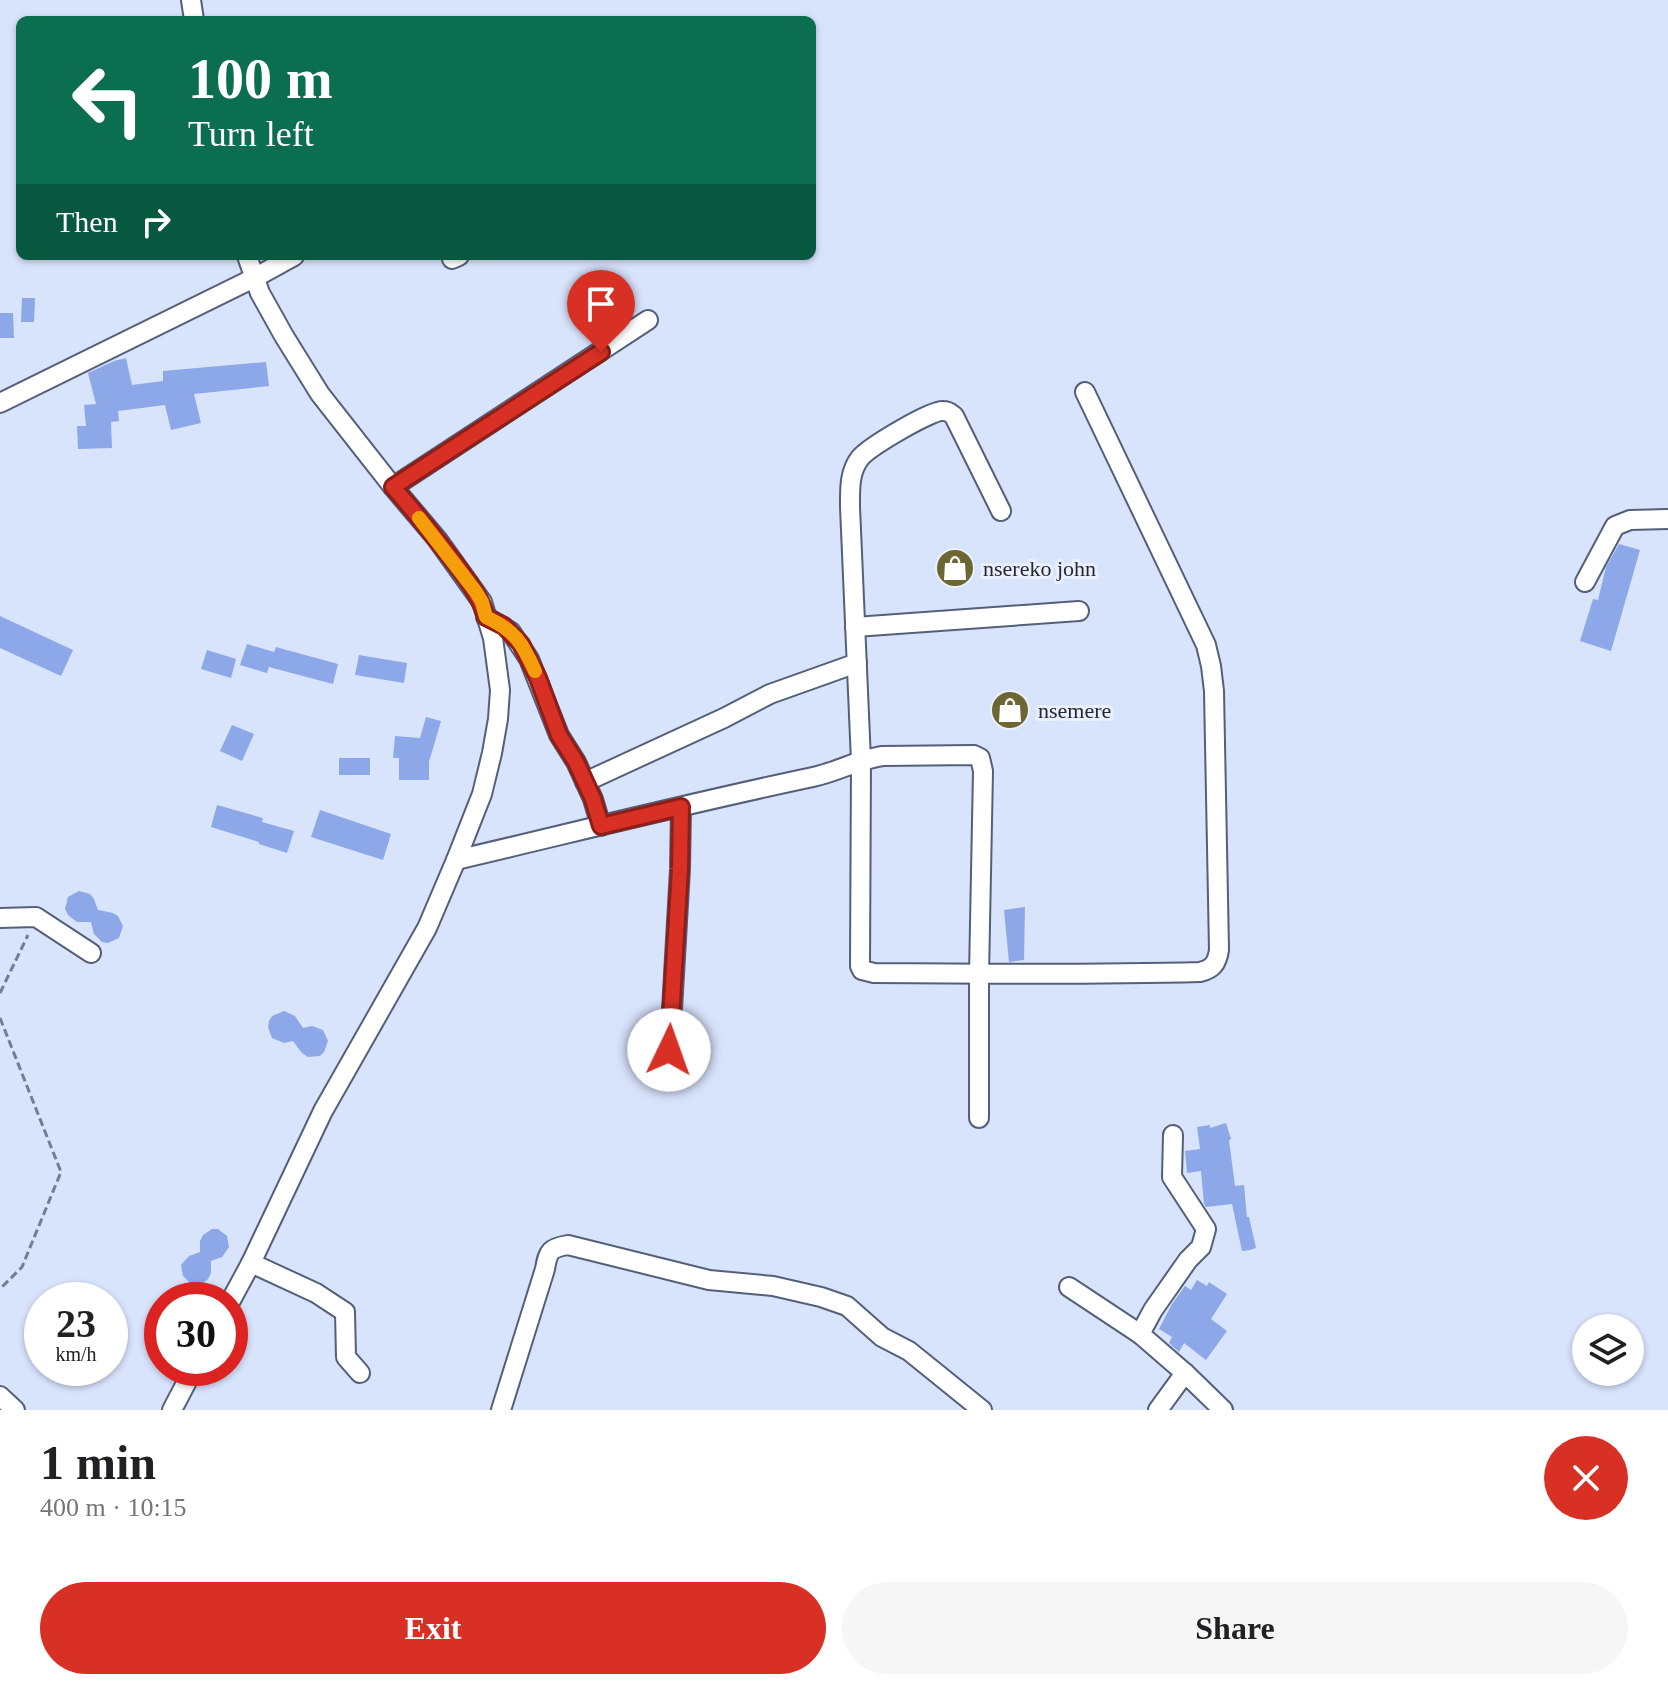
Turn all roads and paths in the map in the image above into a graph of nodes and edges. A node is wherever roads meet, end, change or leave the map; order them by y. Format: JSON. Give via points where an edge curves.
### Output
{"nodes":[{"id":1,"x":248,"y":260,"type":"edge"},
{"id":2,"x":287,"y":260,"type":"edge"},
{"id":3,"x":254,"y":278,"type":"junction"},
{"id":4,"x":648,"y":320,"type":"dead end"},
{"id":5,"x":1085,"y":392,"type":"dead end"},
{"id":6,"x":0,"y":403,"type":"edge"},
{"id":7,"x":393,"y":487,"type":"junction"},
{"id":8,"x":1001,"y":511,"type":"dead end"},
{"id":9,"x":1668,"y":519,"type":"edge"},
{"id":10,"x":1585,"y":582,"type":"dead end"},
{"id":11,"x":1079,"y":611,"type":"dead end"},
{"id":12,"x":486,"y":617,"type":"junction"},
{"id":13,"x":855,"y":627,"type":"junction"},
{"id":14,"x":857,"y":663,"type":"junction"},
{"id":15,"x":861,"y":761,"type":"junction"},
{"id":16,"x":585,"y":782,"type":"junction"},
{"id":17,"x":681,"y":807,"type":"junction"},
{"id":18,"x":601,"y":826,"type":"junction"},
{"id":19,"x":456,"y":860,"type":"junction"},
{"id":20,"x":36,"y":917,"type":"junction"},
{"id":21,"x":0,"y":918,"type":"edge"},
{"id":22,"x":91,"y":953,"type":"dead end"},
{"id":23,"x":979,"y":975,"type":"junction"},
{"id":24,"x":0,"y":993,"type":"edge"},
{"id":25,"x":0,"y":1018,"type":"edge"},
{"id":26,"x":668,"y":1080,"type":"dead end"},
{"id":27,"x":979,"y":1118,"type":"dead end"},
{"id":28,"x":1173,"y":1135,"type":"dead end"},
{"id":29,"x":251,"y":1263,"type":"junction"},
{"id":30,"x":241,"y":1282,"type":"edge"},
{"id":31,"x":1069,"y":1287,"type":"dead end"},
{"id":32,"x":0,"y":1289,"type":"edge"},
{"id":33,"x":1140,"y":1334,"type":"junction"},
{"id":34,"x":360,"y":1373,"type":"dead end"},
{"id":35,"x":1185,"y":1373,"type":"junction"},
{"id":36,"x":185,"y":1386,"type":"edge"},
{"id":37,"x":0,"y":1396,"type":"edge"},
{"id":38,"x":15,"y":1410,"type":"edge"},
{"id":39,"x":172,"y":1410,"type":"edge"},
{"id":40,"x":501,"y":1410,"type":"edge"},
{"id":41,"x":982,"y":1410,"type":"edge"},
{"id":42,"x":1158,"y":1410,"type":"edge"},
{"id":43,"x":1223,"y":1410,"type":"edge"}],
"edges":[{"from":1,"to":3,"type":"street"},
{"from":2,"to":3,"type":"street"},
{"from":3,"to":6,"type":"street"},
{"from":3,"to":7,"type":"street","via":[[320,394]]},
{"from":4,"to":7,"type":"street"},
{"from":5,"to":23,"type":"street","via":[[1206,645],[1214,691],[1219,950],[1214,965],[1200,972]]},
{"from":7,"to":12,"type":"street","via":[[476,592]]},
{"from":8,"to":13,"type":"street","via":[[949,412],[933,413],[874,446],[853,470],[850,487]]},
{"from":9,"to":10,"type":"street","via":[[1615,526]]},
{"from":11,"to":13,"type":"street"},
{"from":12,"to":16,"type":"street","via":[[521,644]]},
{"from":12,"to":19,"type":"street","via":[[500,690],[498,719],[482,794]]},
{"from":13,"to":14,"type":"street"},
{"from":14,"to":15,"type":"street"},
{"from":14,"to":16,"type":"street","via":[[770,694]]},
{"from":15,"to":17,"type":"street"},
{"from":15,"to":23,"type":"street","via":[[862,970]]},
{"from":15,"to":23,"type":"street","via":[[883,756],[980,758]]},
{"from":16,"to":18,"type":"street"},
{"from":17,"to":18,"type":"street"},
{"from":17,"to":26,"type":"street"},
{"from":18,"to":19,"type":"street"},
{"from":19,"to":29,"type":"street","via":[[427,928],[323,1111]]},
{"from":20,"to":21,"type":"street"},
{"from":20,"to":22,"type":"street"},
{"from":20,"to":24,"type":"path"},
{"from":23,"to":27,"type":"street"},
{"from":25,"to":32,"type":"path","via":[[61,1172],[22,1267]]},
{"from":28,"to":33,"type":"street","via":[[1172,1177],[1206,1229],[1201,1247]]},
{"from":29,"to":30,"type":"street"},
{"from":29,"to":34,"type":"street","via":[[345,1312],[346,1357]]},
{"from":31,"to":33,"type":"street"},
{"from":33,"to":35,"type":"street"},
{"from":35,"to":42,"type":"street"},
{"from":35,"to":43,"type":"street"},
{"from":36,"to":39,"type":"street"},
{"from":37,"to":38,"type":"street"},
{"from":40,"to":41,"type":"street","via":[[548,1254],[568,1245],[709,1280],[773,1286],[847,1306]]}]}
